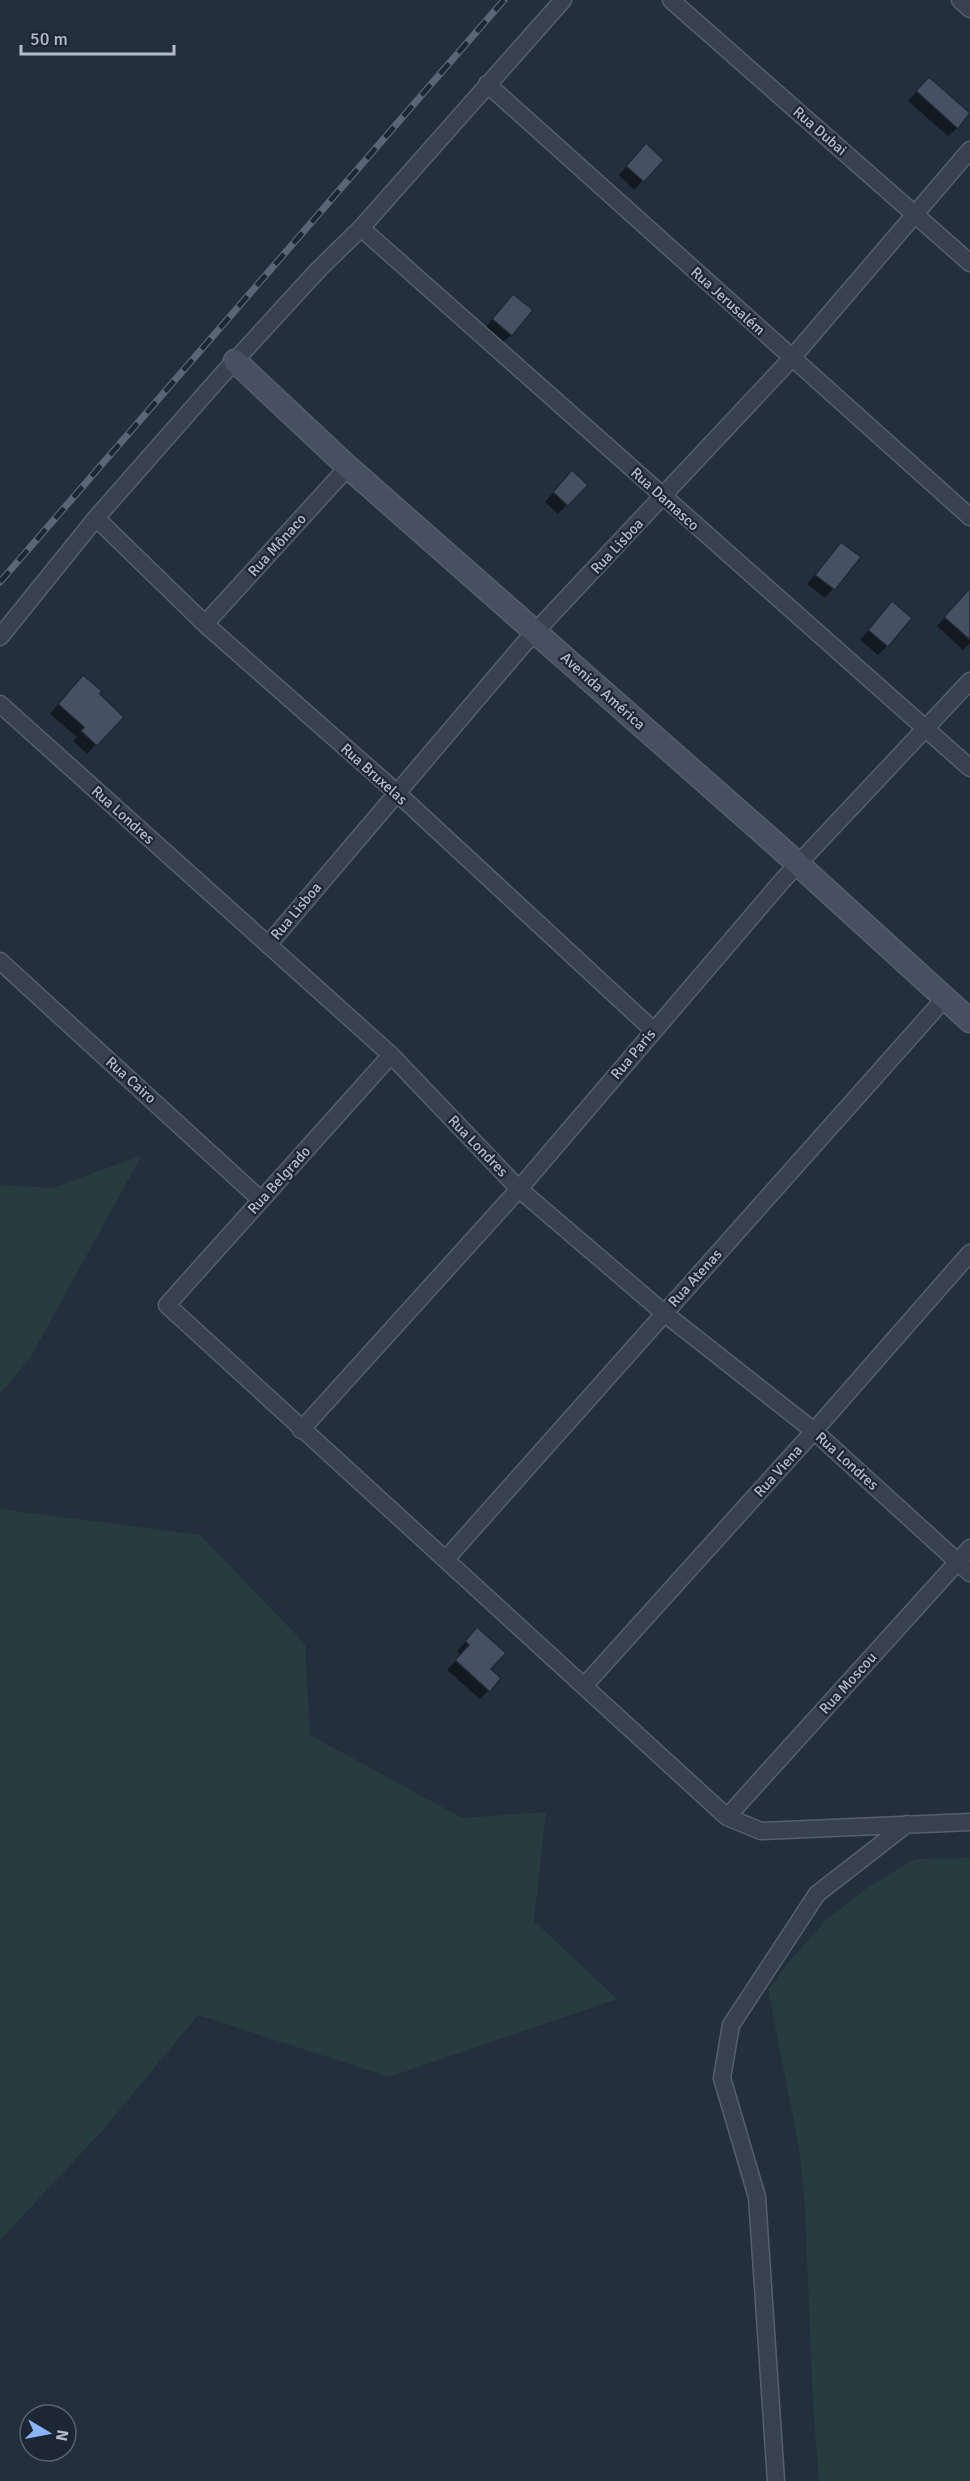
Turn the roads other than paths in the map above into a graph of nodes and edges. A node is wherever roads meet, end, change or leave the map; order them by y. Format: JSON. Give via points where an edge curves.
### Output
{"nodes":[{"id":1,"x":563,"y":0,"type":"edge"},
{"id":2,"x":670,"y":0,"type":"edge"},
{"id":3,"x":960,"y":0,"type":"edge"},
{"id":4,"x":970,"y":9,"type":"edge"},
{"id":5,"x":487,"y":84,"type":"junction"},
{"id":6,"x":970,"y":150,"type":"edge"},
{"id":7,"x":916,"y":215,"type":"junction"},
{"id":8,"x":361,"y":228,"type":"junction"},
{"id":9,"x":970,"y":263,"type":"edge"},
{"id":10,"x":791,"y":359,"type":"junction"},
{"id":11,"x":235,"y":361,"type":"junction"},
{"id":12,"x":348,"y":467,"type":"junction"},
{"id":13,"x":662,"y":497,"type":"junction"},
{"id":14,"x":970,"y":517,"type":"edge"},
{"id":15,"x":96,"y":518,"type":"junction"},
{"id":16,"x":206,"y":624,"type":"junction"},
{"id":17,"x":537,"y":632,"type":"junction"},
{"id":18,"x":0,"y":637,"type":"edge"},
{"id":19,"x":970,"y":681,"type":"edge"},
{"id":20,"x":0,"y":704,"type":"edge"},
{"id":21,"x":927,"y":729,"type":"junction"},
{"id":22,"x":970,"y":768,"type":"edge"},
{"id":23,"x":396,"y":792,"type":"junction"},
{"id":24,"x":798,"y":864,"type":"junction"},
{"id":25,"x":268,"y":945,"type":"junction"},
{"id":26,"x":0,"y":961,"type":"edge"},
{"id":27,"x":945,"y":998,"type":"junction"},
{"id":28,"x":970,"y":1021,"type":"edge"},
{"id":29,"x":653,"y":1030,"type":"junction"},
{"id":30,"x":391,"y":1055,"type":"junction"},
{"id":31,"x":519,"y":1189,"type":"junction"},
{"id":32,"x":261,"y":1200,"type":"junction"},
{"id":33,"x":970,"y":1253,"type":"edge"},
{"id":34,"x":664,"y":1313,"type":"junction"},
{"id":35,"x":301,"y":1430,"type":"junction"},
{"id":36,"x":814,"y":1431,"type":"junction"},
{"id":37,"x":970,"y":1548,"type":"edge"},
{"id":38,"x":446,"y":1558,"type":"junction"},
{"id":39,"x":964,"y":1567,"type":"edge"},
{"id":40,"x":584,"y":1686,"type":"junction"},
{"id":41,"x":727,"y":1817,"type":"junction"},
{"id":42,"x":970,"y":1821,"type":"edge"},
{"id":43,"x":907,"y":1824,"type":"junction"},
{"id":44,"x":776,"y":2481,"type":"edge"}],
"edges":[{"from":1,"to":5,"type":"street"},
{"from":2,"to":7,"type":"street","name":"Rua Dubai"},
{"from":3,"to":4,"type":"street"},
{"from":5,"to":8,"type":"street"},
{"from":5,"to":10,"type":"street","name":"Rua Jerusalém"},
{"from":6,"to":7,"type":"street","name":"Rua Lisboa"},
{"from":7,"to":9,"type":"street","name":"Rua Dubai"},
{"from":7,"to":10,"type":"street","name":"Rua Lisboa"},
{"from":8,"to":11,"type":"street"},
{"from":8,"to":13,"type":"street","name":"Rua Damasco"},
{"from":10,"to":13,"type":"street","name":"Rua Lisboa"},
{"from":10,"to":14,"type":"street","name":"Rua Jerusalém"},
{"from":11,"to":12,"type":"street","name":"Avenida América"},
{"from":11,"to":15,"type":"street"},
{"from":12,"to":16,"type":"street","name":"Rua Mônaco"},
{"from":12,"to":17,"type":"street","name":"Avenida América"},
{"from":13,"to":17,"type":"street","name":"Rua Lisboa"},
{"from":13,"to":21,"type":"street","name":"Rua Damasco"},
{"from":15,"to":16,"type":"street","name":"Rua Bruxelas"},
{"from":15,"to":18,"type":"street"},
{"from":16,"to":23,"type":"street","name":"Rua Bruxelas"},
{"from":17,"to":23,"type":"street","name":"Rua Lisboa"},
{"from":17,"to":24,"type":"street","name":"Avenida América"},
{"from":19,"to":21,"type":"street","name":"Rua Paris"},
{"from":20,"to":25,"type":"street","name":"Rua Londres"},
{"from":21,"to":22,"type":"street","name":"Rua Damasco"},
{"from":21,"to":24,"type":"street","name":"Rua Paris"},
{"from":23,"to":25,"type":"street","name":"Rua Lisboa"},
{"from":23,"to":29,"type":"street","name":"Rua Bruxelas"},
{"from":24,"to":27,"type":"street","name":"Avenida América"},
{"from":24,"to":29,"type":"street","name":"Rua Paris"},
{"from":25,"to":30,"type":"street","name":"Rua Londres"},
{"from":26,"to":32,"type":"street","name":"Rua Cairo"},
{"from":27,"to":28,"type":"street","name":"Avenida América"},
{"from":27,"to":34,"type":"street","name":"Rua Atenas"},
{"from":29,"to":31,"type":"street","name":"Rua Paris"},
{"from":30,"to":31,"type":"street","name":"Rua Londres"},
{"from":30,"to":32,"type":"street","name":"Rua Belgrado"},
{"from":31,"to":34,"type":"street","name":"Rua Londres"},
{"from":31,"to":35,"type":"street","name":"Rua Paris"},
{"from":32,"to":35,"type":"street","name":"Rua Belgrado","via":[[167,1305]]},
{"from":33,"to":36,"type":"street","name":"Rua Viena"},
{"from":34,"to":36,"type":"street","name":"Rua Londres"},
{"from":34,"to":38,"type":"street","name":"Rua Atenas"},
{"from":35,"to":38,"type":"street"},
{"from":36,"to":39,"type":"street","name":"Rua Londres"},
{"from":36,"to":40,"type":"street","name":"Rua Viena"},
{"from":37,"to":39,"type":"street","name":"Rua Moscou"},
{"from":38,"to":40,"type":"street"},
{"from":39,"to":41,"type":"street","name":"Rua Moscou"},
{"from":40,"to":41,"type":"street"},
{"from":41,"to":43,"type":"street","via":[[761,1831]]},
{"from":42,"to":43,"type":"street"},
{"from":43,"to":44,"type":"street","via":[[817,1894],[731,2025],[723,2078],[757,2197]]}]}
